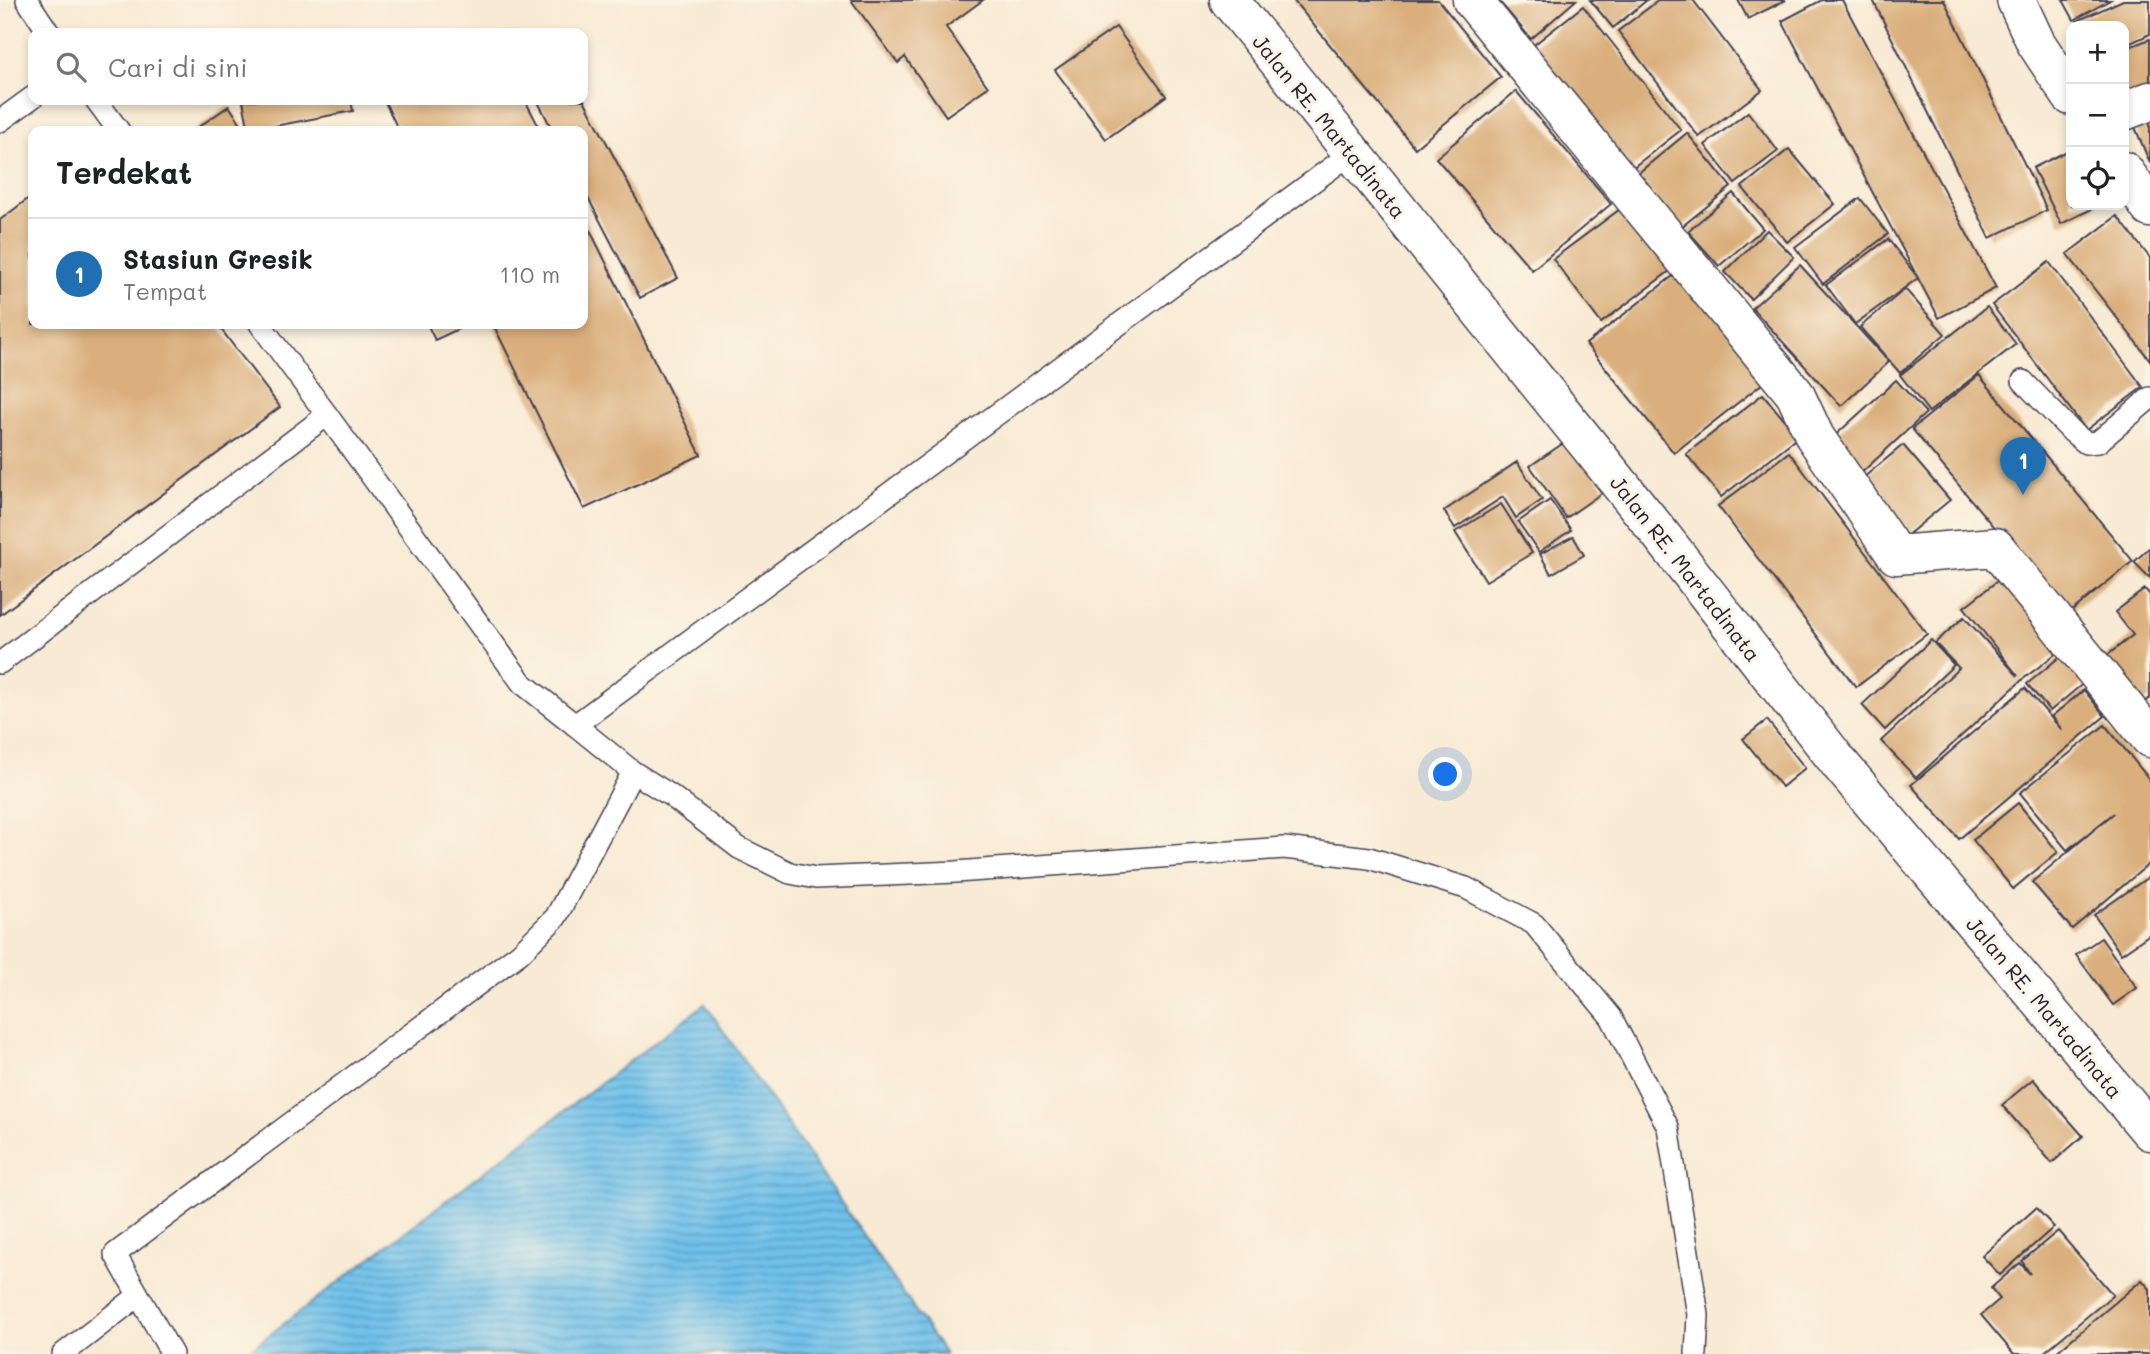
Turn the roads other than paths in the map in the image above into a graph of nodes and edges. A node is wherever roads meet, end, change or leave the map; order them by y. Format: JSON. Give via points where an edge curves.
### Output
{"nodes":[{"id":1,"x":27,"y":0,"type":"edge"},
{"id":2,"x":1228,"y":0,"type":"edge"},
{"id":3,"x":1472,"y":0,"type":"edge"},
{"id":4,"x":2016,"y":0,"type":"edge"},
{"id":5,"x":46,"y":28,"type":"edge"},
{"id":6,"x":2066,"y":88,"type":"edge"},
{"id":7,"x":28,"y":101,"type":"edge"},
{"id":8,"x":2150,"y":101,"type":"edge"},
{"id":9,"x":100,"y":105,"type":"edge"},
{"id":10,"x":2129,"y":109,"type":"edge"},
{"id":11,"x":0,"y":121,"type":"edge"},
{"id":12,"x":115,"y":126,"type":"edge"},
{"id":13,"x":1353,"y":152,"type":"junction"},
{"id":14,"x":2129,"y":178,"type":"edge"},
{"id":15,"x":2150,"y":208,"type":"edge"},
{"id":16,"x":264,"y":329,"type":"edge"},
{"id":17,"x":2023,"y":381,"type":"dead end"},
{"id":18,"x":2150,"y":398,"type":"edge"},
{"id":19,"x":327,"y":415,"type":"junction"},
{"id":20,"x":0,"y":663,"type":"edge"},
{"id":21,"x":576,"y":725,"type":"junction"},
{"id":22,"x":2150,"y":738,"type":"edge"},
{"id":23,"x":633,"y":772,"type":"junction"},
{"id":24,"x":2150,"y":1131,"type":"edge"},
{"id":25,"x":138,"y":1296,"type":"junction"},
{"id":26,"x":63,"y":1354,"type":"edge"},
{"id":27,"x":172,"y":1354,"type":"edge"},
{"id":28,"x":1696,"y":1354,"type":"edge"}],
"edges":[{"from":1,"to":5,"type":"lane"},
{"from":2,"to":13,"type":"main road","name":"Jalan RE. Martadinata"},
{"from":3,"to":22,"type":"main road","via":[[1795,394],[1815,437],[1896,555],[1995,547]]},
{"from":4,"to":6,"type":"main road","via":[[2036,43]]},
{"from":7,"to":11,"type":"lane"},
{"from":8,"to":10,"type":"main road"},
{"from":9,"to":12,"type":"lane"},
{"from":13,"to":21,"type":"lane"},
{"from":13,"to":24,"type":"main road","name":"Jalan RE. Martadinata","via":[[1839,763]]},
{"from":14,"to":15,"type":"main road"},
{"from":16,"to":19,"type":"lane"},
{"from":17,"to":18,"type":"lane","via":[[2086,443],[2098,442]]},
{"from":19,"to":20,"type":"lane"},
{"from":19,"to":21,"type":"lane","via":[[522,683]]},
{"from":21,"to":23,"type":"lane"},
{"from":23,"to":25,"type":"lane","via":[[556,917],[520,953],[115,1254]]},
{"from":23,"to":28,"type":"lane","via":[[739,848],[790,873],[816,878],[1284,848],[1369,858],[1466,888],[1534,923],[1611,1017],[1668,1127],[1698,1315]]},
{"from":25,"to":26,"type":"lane"},
{"from":25,"to":27,"type":"lane"}]}
